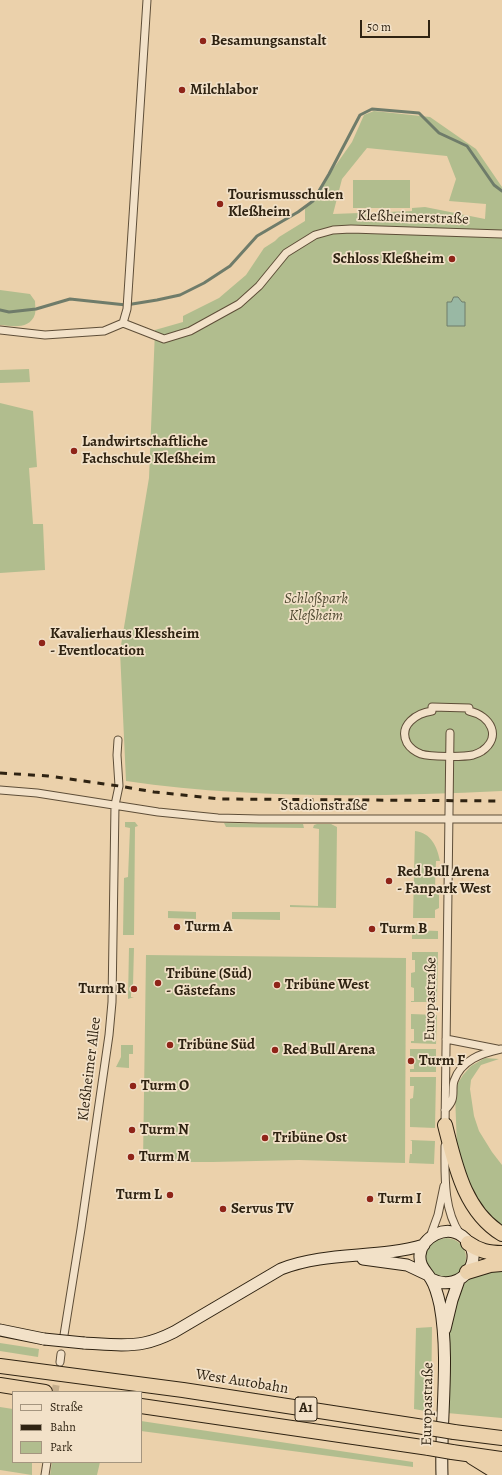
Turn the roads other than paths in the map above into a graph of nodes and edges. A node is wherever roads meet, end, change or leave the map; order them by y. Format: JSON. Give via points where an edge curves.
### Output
{"nodes":[{"id":1,"x":147,"y":0,"type":"edge"},
{"id":2,"x":502,"y":234,"type":"edge"},
{"id":3,"x":123,"y":323,"type":"junction"},
{"id":4,"x":0,"y":330,"type":"edge"},
{"id":5,"x":450,"y":733,"type":"dead end"},
{"id":6,"x":118,"y":740,"type":"dead end"},
{"id":7,"x":449,"y":756,"type":"junction"},
{"id":8,"x":0,"y":790,"type":"edge"},
{"id":9,"x":115,"y":805,"type":"junction"},
{"id":10,"x":449,"y":819,"type":"junction"},
{"id":11,"x":502,"y":819,"type":"edge"},
{"id":12,"x":446,"y":1039,"type":"junction"},
{"id":13,"x":502,"y":1049,"type":"edge"},
{"id":14,"x":445,"y":1111,"type":"junction"},
{"id":15,"x":445,"y":1125,"type":"junction"},
{"id":16,"x":445,"y":1180,"type":"junction"},
{"id":17,"x":502,"y":1234,"type":"edge"},
{"id":18,"x":464,"y":1239,"type":"junction"},
{"id":19,"x":427,"y":1241,"type":"junction"},
{"id":20,"x":502,"y":1253,"type":"edge"},
{"id":21,"x":340,"y":1257,"type":"junction"},
{"id":22,"x":502,"y":1264,"type":"edge"},
{"id":23,"x":429,"y":1276,"type":"junction"},
{"id":24,"x":463,"y":1276,"type":"junction"},
{"id":25,"x":0,"y":1330,"type":"edge"},
{"id":26,"x":444,"y":1334,"type":"junction"},
{"id":27,"x":64,"y":1335,"type":"dead end"},
{"id":28,"x":0,"y":1366,"type":"edge"},
{"id":29,"x":0,"y":1385,"type":"edge"},
{"id":30,"x":39,"y":1391,"type":"edge"},
{"id":31,"x":142,"y":1406,"type":"edge"},
{"id":32,"x":502,"y":1431,"type":"edge"},
{"id":33,"x":478,"y":1435,"type":"junction"},
{"id":34,"x":502,"y":1438,"type":"edge"},
{"id":35,"x":458,"y":1452,"type":"junction"},
{"id":36,"x":502,"y":1459,"type":"edge"},
{"id":37,"x":47,"y":1463,"type":"edge"},
{"id":38,"x":502,"y":1472,"type":"edge"},
{"id":39,"x":45,"y":1475,"type":"edge"},
{"id":40,"x":442,"y":1475,"type":"edge"}],
"edges":[{"from":1,"to":3,"type":"street","via":[[127,309]]},
{"from":2,"to":3,"type":"street","name":"Kleßheimerstraße","via":[[351,228],[333,230],[315,235],[286,253],[259,286],[239,304],[190,331],[164,339]]},
{"from":3,"to":4,"type":"street","via":[[104,331],[68,334],[45,335]]},
{"from":5,"to":7,"type":"street"},
{"from":6,"to":9,"type":"street","name":"Kleßheimer Allee","via":[[119,786]]},
{"from":7,"to":7,"type":"street","via":[[474,755],[487,747],[493,739],[493,728],[490,723],[470,711],[470,708],[432,707],[432,711],[424,712],[412,719],[405,730],[405,736],[413,750],[422,754]]},
{"from":7,"to":10,"type":"street"},
{"from":8,"to":9,"type":"street","name":"Stadionstraße"},
{"from":9,"to":10,"type":"street","name":"Stadionstraße","via":[[218,818]]},
{"from":9,"to":27,"type":"street","name":"Kleßheimer Allee","via":[[112,1002],[109,1035],[82,1229]]},
{"from":10,"to":11,"type":"street","name":"Stadionstraße"},
{"from":10,"to":12,"type":"street","name":"Europastraße"},
{"from":12,"to":13,"type":"street"},
{"from":12,"to":14,"type":"street","name":"Europastraße"},
{"from":13,"to":14,"type":"street","via":[[480,1055],[462,1068],[454,1082],[452,1100]]},
{"from":14,"to":15,"type":"street","name":"Europastraße"},
{"from":15,"to":16,"type":"street","name":"Europastraße"},
{"from":15,"to":17,"type":"highway","via":[[455,1163],[470,1199],[483,1219]]},
{"from":16,"to":18,"type":"street","name":"Europastraße","via":[[454,1225]]},
{"from":16,"to":19,"type":"street","name":"Europastraße","via":[[438,1215]]},
{"from":18,"to":19,"type":"street","via":[[454,1232],[444,1231]]},
{"from":18,"to":20,"type":"highway","via":[[478,1250]]},
{"from":18,"to":24,"type":"street","name":"Europastraße","via":[[471,1249],[472,1259]]},
{"from":19,"to":21,"type":"street","via":[[407,1250]]},
{"from":19,"to":23,"type":"street","name":"Europastraße","via":[[420,1259],[423,1270]]},
{"from":21,"to":23,"type":"street","via":[[398,1263]]},
{"from":21,"to":25,"type":"street","bridge":true,"via":[[309,1260],[281,1269],[174,1332],[144,1343],[84,1343],[44,1339]]},
{"from":22,"to":24,"type":"highway","via":[[490,1265]]},
{"from":23,"to":24,"type":"street","via":[[445,1283]]},
{"from":23,"to":26,"type":"street","name":"Europastraße","via":[[438,1298]]},
{"from":24,"to":26,"type":"street","name":"Europastraße","via":[[452,1300]]},
{"from":26,"to":40,"type":"street","name":"Europastraße"},
{"from":28,"to":33,"type":"highway","name":"West Autobahn","number":"A1","bridge":true,"via":[[190,1391]]},
{"from":29,"to":30,"type":"highway"},
{"from":31,"to":35,"type":"highway","number":"A1","bridge":true},
{"from":32,"to":33,"type":"highway"},
{"from":33,"to":34,"type":"highway","name":"West Autobahn","number":"A1"},
{"from":35,"to":36,"type":"highway","number":"A1"},
{"from":35,"to":38,"type":"highway"},
{"from":37,"to":39,"type":"street"}]}
